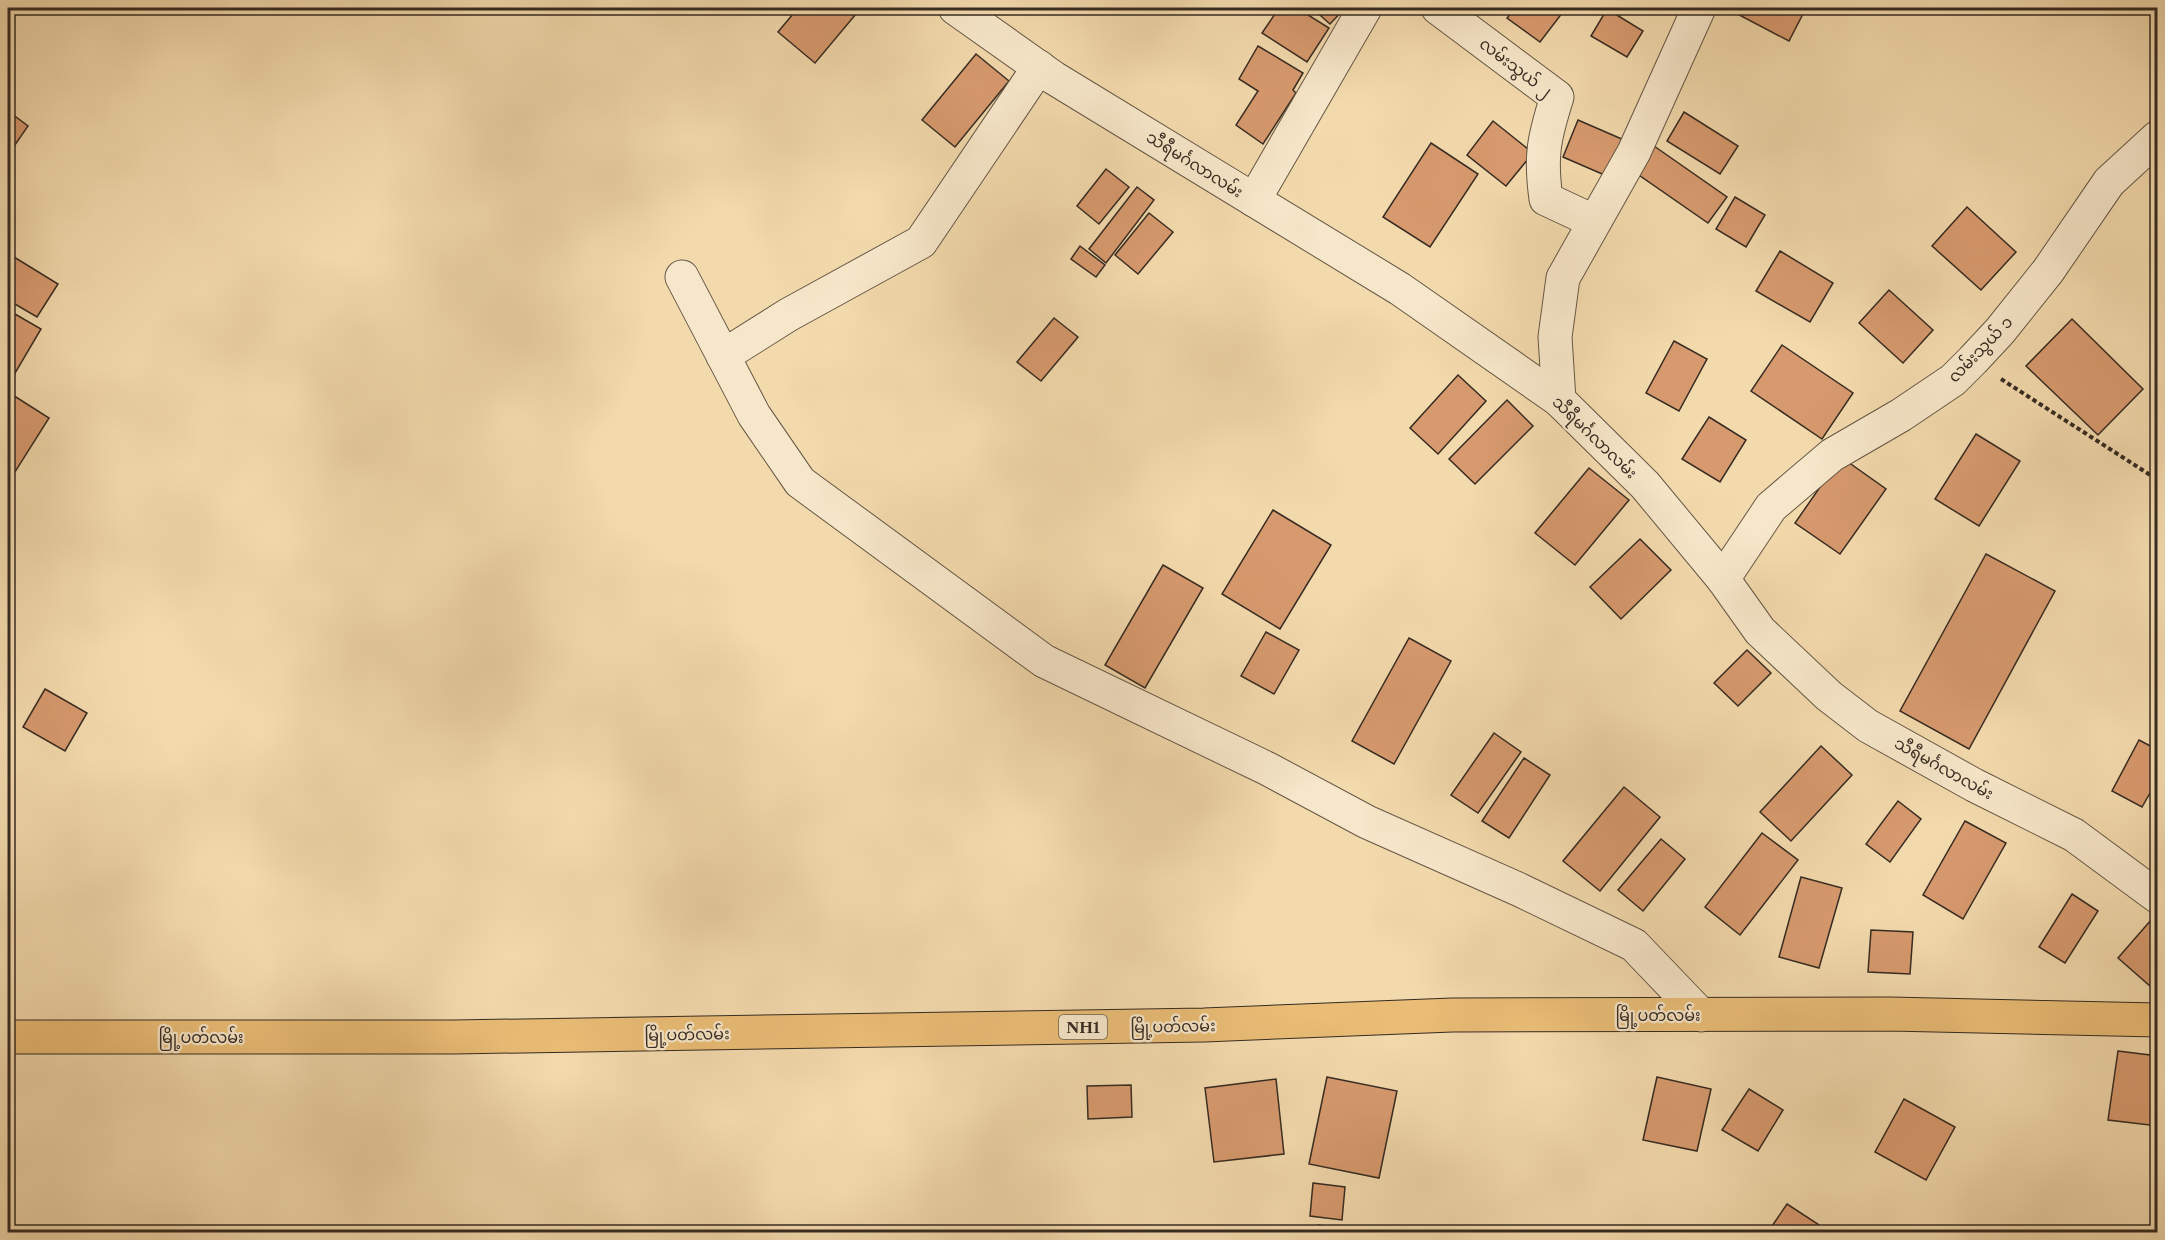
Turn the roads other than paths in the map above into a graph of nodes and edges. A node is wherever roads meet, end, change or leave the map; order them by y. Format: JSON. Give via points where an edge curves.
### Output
{"nodes":[{"id":1,"x":955,"y":8,"type":"edge"},
{"id":2,"x":1365,"y":8,"type":"edge"},
{"id":3,"x":1438,"y":8,"type":"edge"},
{"id":4,"x":1699,"y":8,"type":"edge"},
{"id":5,"x":1039,"y":67,"type":"junction"},
{"id":6,"x":2157,"y":137,"type":"edge"},
{"id":7,"x":1254,"y":201,"type":"junction"},
{"id":8,"x":1593,"y":221,"type":"junction"},
{"id":9,"x":682,"y":278,"type":"dead end"},
{"id":10,"x":723,"y":356,"type":"junction"},
{"id":11,"x":1558,"y":400,"type":"junction"},
{"id":12,"x":1723,"y":579,"type":"junction"},
{"id":13,"x":2157,"y":897,"type":"edge"},
{"id":14,"x":1701,"y":1015,"type":"junction"},
{"id":15,"x":2157,"y":1020,"type":"edge"},
{"id":16,"x":8,"y":1037,"type":"edge"}],
"edges":[{"from":1,"to":5,"type":"street","name":"သီရီမင်္ဂလာလမ်း"},
{"from":2,"to":7,"type":"street"},
{"from":3,"to":8,"type":"street","name":"လမ်းသွယ် ၂","via":[[1557,97],[1544,137],[1541,166],[1546,199]]},
{"from":4,"to":8,"type":"street","via":[[1634,152]]},
{"from":5,"to":7,"type":"street","name":"သီရီမင်္ဂလာလမ်း"},
{"from":5,"to":10,"type":"street","via":[[921,242],[788,315]]},
{"from":6,"to":12,"type":"street","name":"လမ်းသွယ် ၁","via":[[2109,182],[2048,271],[1973,360],[1953,380],[1832,455],[1771,507]]},
{"from":7,"to":11,"type":"street","name":"သီရီမင်္ဂလာလမ်း","via":[[1400,289]]},
{"from":8,"to":11,"type":"street","via":[[1563,278],[1555,337]]},
{"from":9,"to":10,"type":"street"},
{"from":10,"to":14,"type":"street","via":[[754,415],[800,482],[1044,661],[1268,769],[1367,822],[1634,945]]},
{"from":11,"to":12,"type":"street","name":"သီရီမင်္ဂလာလမ်း","via":[[1645,485]]},
{"from":12,"to":13,"type":"street","name":"သီရီမင်္ဂလာလမ်း","via":[[1760,631],[1829,696],[1868,726],[1974,786],[2074,835]]},
{"from":14,"to":15,"type":"highway","name":"မြို့ပတ်လမ်း","number":"NH1","via":[[1890,1014]]},
{"from":14,"to":16,"type":"highway","name":"မြို့ပတ်လမ်း","number":"NH1","via":[[1452,1015],[1204,1026],[478,1037]]}]}
